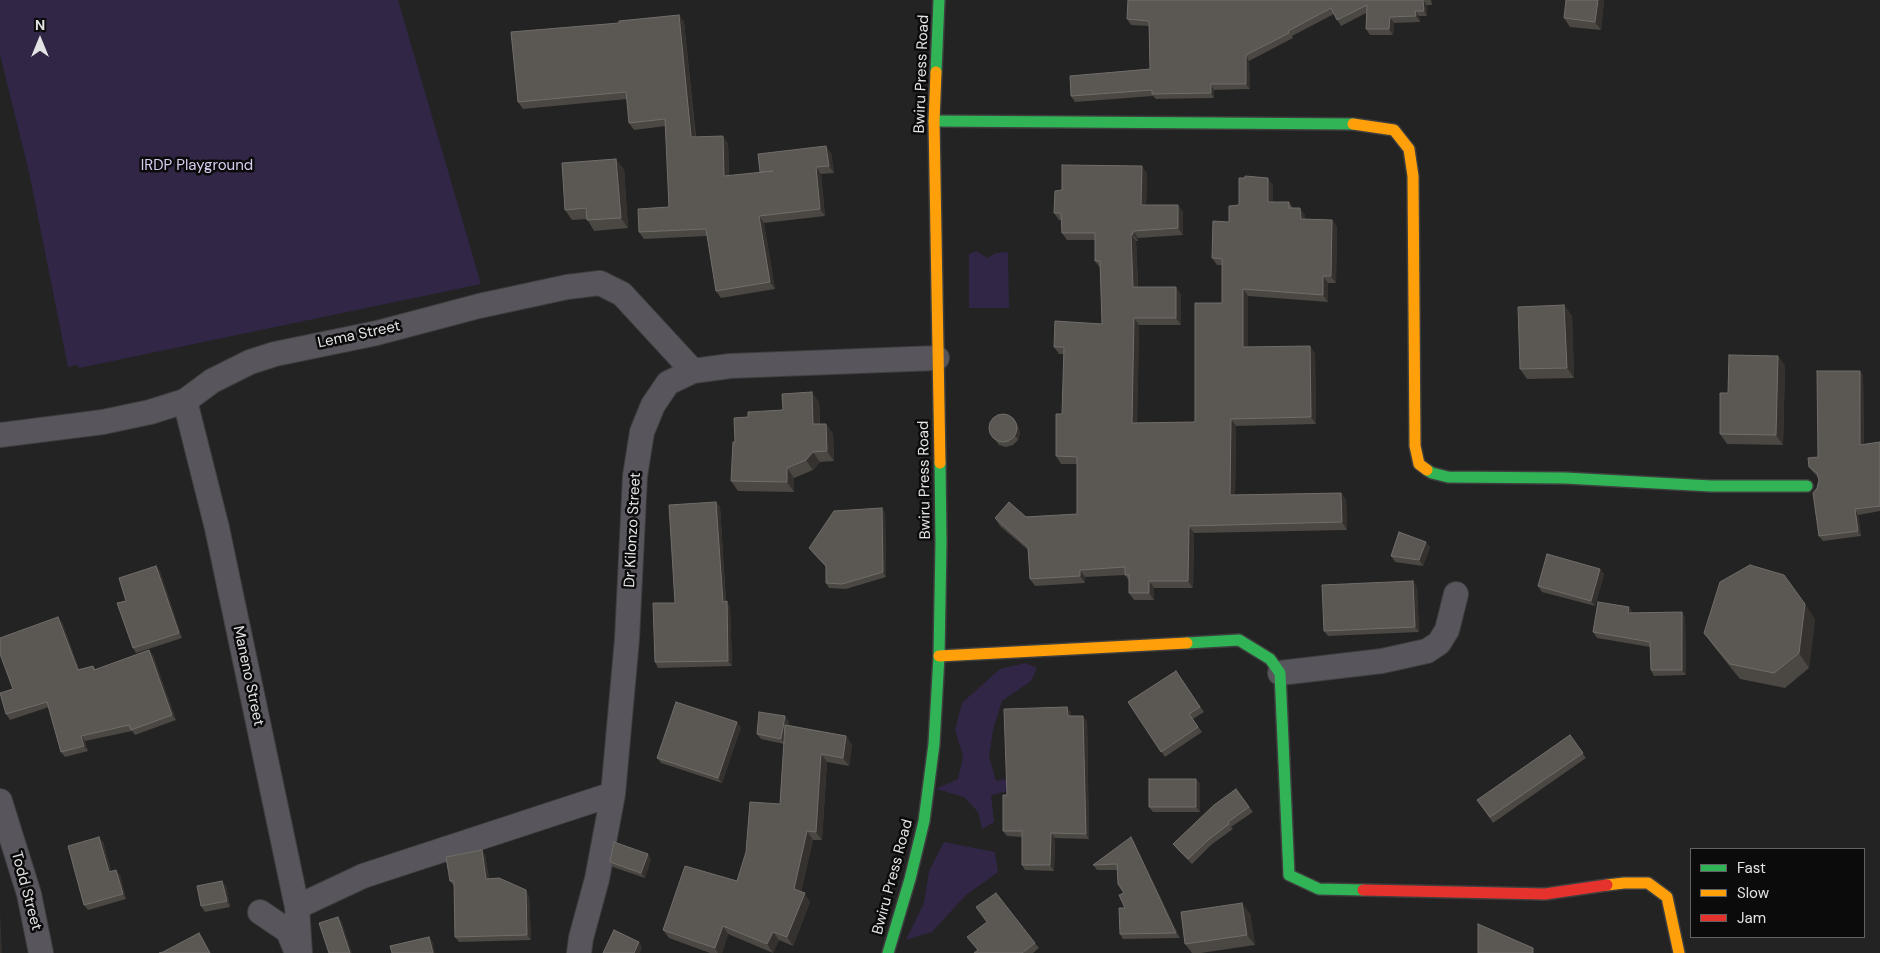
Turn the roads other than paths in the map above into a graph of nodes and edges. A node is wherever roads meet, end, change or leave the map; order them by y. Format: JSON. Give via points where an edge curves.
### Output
{"nodes":[{"id":1,"x":939,"y":0,"type":"edge"},
{"id":2,"x":934,"y":121,"type":"junction"},
{"id":3,"x":937,"y":358,"type":"junction"},
{"id":4,"x":694,"y":371,"type":"junction"},
{"id":5,"x":185,"y":401,"type":"junction"},
{"id":6,"x":0,"y":435,"type":"edge"},
{"id":7,"x":1807,"y":486,"type":"dead end"},
{"id":8,"x":1456,"y":594,"type":"dead end"},
{"id":9,"x":939,"y":656,"type":"junction"},
{"id":10,"x":1280,"y":673,"type":"junction"},
{"id":11,"x":613,"y":794,"type":"junction"},
{"id":12,"x":0,"y":801,"type":"edge"},
{"id":13,"x":297,"y":907,"type":"junction"},
{"id":14,"x":260,"y":912,"type":"dead end"},
{"id":15,"x":42,"y":953,"type":"edge"},
{"id":16,"x":298,"y":953,"type":"edge"},
{"id":17,"x":579,"y":953,"type":"edge"},
{"id":18,"x":888,"y":953,"type":"edge"},
{"id":19,"x":1679,"y":953,"type":"edge"}],
"edges":[{"from":1,"to":2,"type":"street","name":"Bwiru Press Road"},
{"from":2,"to":3,"type":"street","name":"Bwiru Press Road"},
{"from":2,"to":7,"type":"street","via":[[1359,124],[1394,130],[1409,149],[1413,176],[1415,446],[1419,464],[1432,473],[1448,477]]},
{"from":3,"to":4,"type":"street","name":"Dr Kilonzo Street","via":[[730,366]]},
{"from":3,"to":9,"type":"street","name":"Bwiru Press Road","via":[[941,542]]},
{"from":4,"to":5,"type":"street","name":"Lema Street","via":[[622,294],[600,283],[479,306],[377,333],[275,354],[212,381]]},
{"from":4,"to":11,"type":"street","name":"Dr Kilonzo Street","via":[[668,383],[653,405],[642,432],[635,476],[627,639]]},
{"from":5,"to":6,"type":"street","name":"Lema Street","via":[[103,422]]},
{"from":5,"to":13,"type":"street","name":"Maneno Street","via":[[217,528]]},
{"from":8,"to":10,"type":"street","via":[[1447,630],[1439,643],[1427,651],[1382,661]]},
{"from":9,"to":10,"type":"street","via":[[1239,640],[1270,660]]},
{"from":9,"to":18,"type":"street","name":"Bwiru Press Road","via":[[934,744],[924,821]]},
{"from":10,"to":19,"type":"street","via":[[1289,875],[1319,889],[1339,890],[1545,894],[1624,883],[1648,883],[1667,897]]},
{"from":11,"to":13,"type":"street","via":[[363,876]]},
{"from":11,"to":17,"type":"street","name":"Dr Kilonzo Street"},
{"from":12,"to":15,"type":"street","name":"Todd Street","via":[[29,894]]},
{"from":13,"to":16,"type":"street","name":"Maneno Street"},
{"from":14,"to":16,"type":"street","via":[[288,931]]}]}
